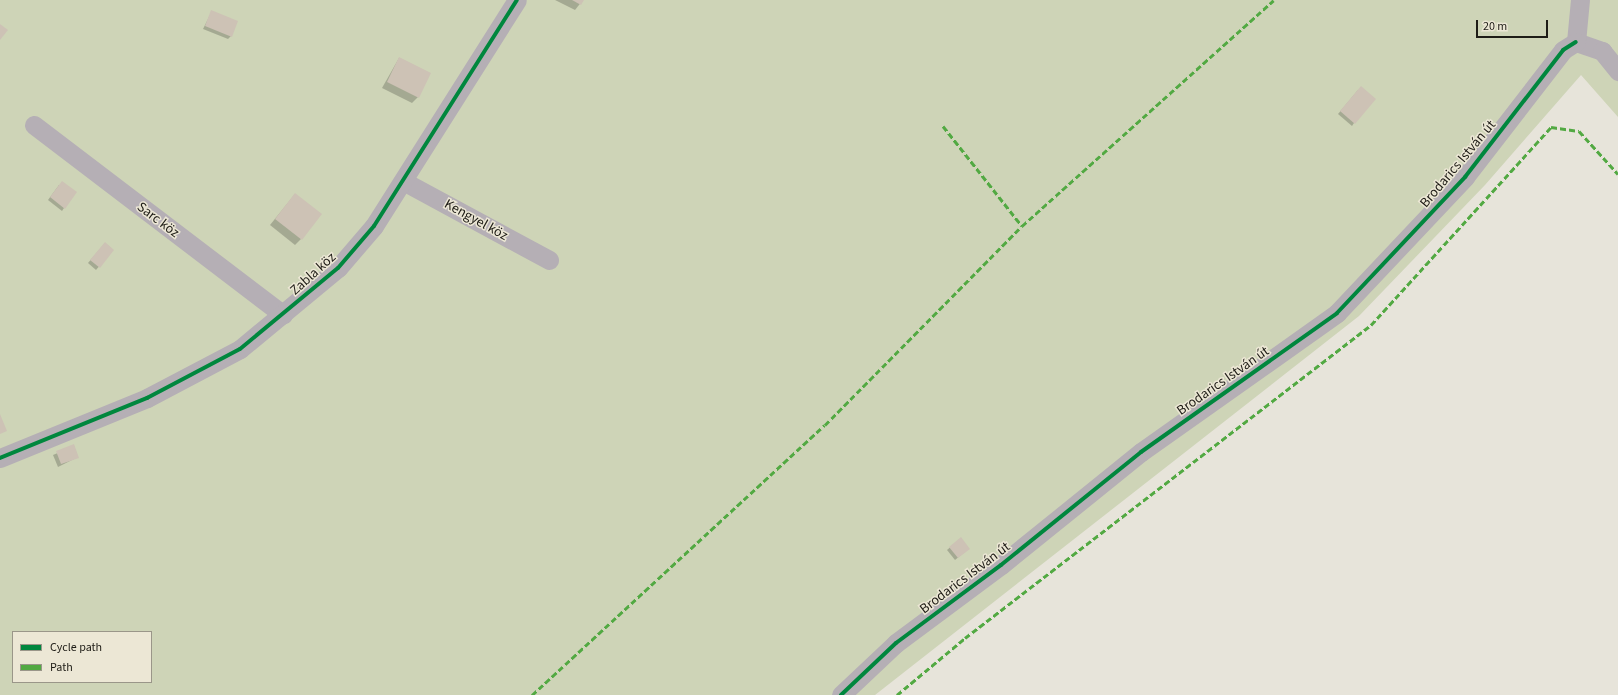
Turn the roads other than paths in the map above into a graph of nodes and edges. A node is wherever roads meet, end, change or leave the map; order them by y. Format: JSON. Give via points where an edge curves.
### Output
{"nodes":[{"id":1,"x":517,"y":0,"type":"edge"},
{"id":2,"x":1580,"y":0,"type":"edge"},
{"id":3,"x":1576,"y":42,"type":"junction"},
{"id":4,"x":1618,"y":71,"type":"edge"},
{"id":5,"x":34,"y":125,"type":"dead end"},
{"id":6,"x":403,"y":181,"type":"junction"},
{"id":7,"x":548,"y":260,"type":"dead end"},
{"id":8,"x":283,"y":315,"type":"junction"},
{"id":9,"x":0,"y":458,"type":"edge"},
{"id":10,"x":841,"y":695,"type":"edge"}],
"edges":[{"from":1,"to":6,"type":"street","name":"Zabla köz"},
{"from":2,"to":3,"type":"street"},
{"from":3,"to":4,"type":"street","via":[[1602,51]]},
{"from":3,"to":10,"type":"street","name":"Brodarics István út","via":[[1564,50],[1465,177],[1337,313],[1141,452],[1001,565],[896,643]]},
{"from":5,"to":8,"type":"street","name":"Sarc köz"},
{"from":6,"to":7,"type":"street","name":"Kengyel köz"},
{"from":6,"to":8,"type":"street","name":"Zabla köz","via":[[374,226],[338,268]]},
{"from":8,"to":9,"type":"street","name":"Zabla köz","via":[[240,349],[147,398]]}]}
